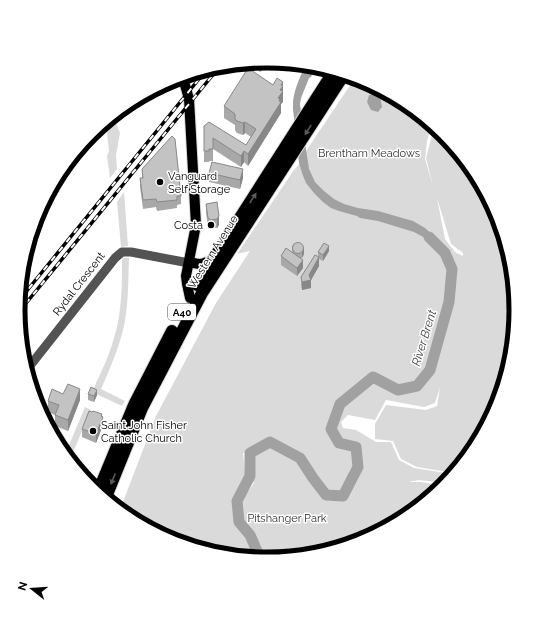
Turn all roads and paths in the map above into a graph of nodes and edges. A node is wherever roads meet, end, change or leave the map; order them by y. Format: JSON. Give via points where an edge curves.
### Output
{"nodes":[{"id":1,"x":331,"y":76,"type":"edge"},
{"id":2,"x":340,"y":79,"type":"edge"},
{"id":3,"x":184,"y":83,"type":"edge"},
{"id":4,"x":318,"y":105,"type":"junction"},
{"id":5,"x":291,"y":148,"type":"junction"},
{"id":6,"x":215,"y":256,"type":"junction"},
{"id":7,"x":189,"y":263,"type":"junction"},
{"id":8,"x":190,"y":298,"type":"junction"},
{"id":9,"x":31,"y":364,"type":"edge"},
{"id":10,"x":100,"y":486,"type":"edge"},
{"id":11,"x":108,"y":493,"type":"edge"}],
"edges":[{"from":1,"to":4,"type":"highway","name":"Western Avenue","number":"A40"},
{"from":2,"to":4,"type":"highway","name":"Western Avenue","number":"A40"},
{"from":3,"to":7,"type":"main road","via":[[188,99],[195,201],[195,232]]},
{"from":4,"to":5,"type":"highway","name":"Western Avenue","number":"A40"},
{"from":6,"to":5,"type":"highway","name":"Western Avenue","number":"A40","one_way":true},
{"from":5,"to":11,"type":"highway","name":"Western Avenue","number":"A40","one_way":true,"via":[[202,293],[142,408]]},
{"from":6,"to":7,"type":"main road","via":[[209,262]]},
{"from":6,"to":8,"type":"highway","name":"Western Avenue","number":"A40"},
{"from":7,"to":8,"type":"main road","via":[[186,276]]},
{"from":7,"to":9,"type":"street","name":"Rydal Crescent","via":[[122,252]]},
{"from":8,"to":10,"type":"highway","name":"Western Avenue","number":"A40","via":[[134,405]]}]}
